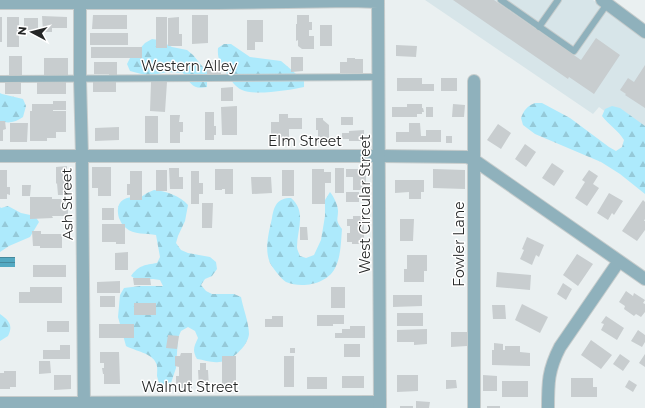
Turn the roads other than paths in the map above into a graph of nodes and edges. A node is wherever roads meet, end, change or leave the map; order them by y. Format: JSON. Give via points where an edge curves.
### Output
{"nodes":[{"id":1,"x":501,"y":0,"type":"edge"},
{"id":2,"x":558,"y":0,"type":"edge"},
{"id":3,"x":351,"y":1,"type":"edge"},
{"id":4,"x":378,"y":1,"type":"edge"},
{"id":5,"x":80,"y":2,"type":"edge"},
{"id":6,"x":217,"y":2,"type":"edge"},
{"id":7,"x":604,"y":2,"type":"edge"},
{"id":8,"x":0,"y":3,"type":"edge"},
{"id":9,"x":539,"y":27,"type":"junction"},
{"id":10,"x":644,"y":28,"type":"edge"},
{"id":11,"x":379,"y":77,"type":"junction"},
{"id":12,"x":0,"y":79,"type":"edge"},
{"id":13,"x":80,"y":79,"type":"junction"},
{"id":14,"x":474,"y":81,"type":"dead end"},
{"id":15,"x":0,"y":156,"type":"edge"},
{"id":16,"x":82,"y":156,"type":"junction"},
{"id":17,"x":380,"y":156,"type":"junction"},
{"id":18,"x":474,"y":160,"type":"junction"},
{"id":19,"x":619,"y":261,"type":"junction"},
{"id":20,"x":645,"y":279,"type":"edge"},
{"id":21,"x":0,"y":403,"type":"edge"},
{"id":22,"x":205,"y":405,"type":"edge"},
{"id":23,"x":380,"y":405,"type":"edge"},
{"id":24,"x":84,"y":406,"type":"edge"},
{"id":25,"x":474,"y":408,"type":"edge"},
{"id":26,"x":548,"y":408,"type":"edge"}],
"edges":[{"from":1,"to":9,"type":"lane"},
{"from":2,"to":9,"type":"lane"},
{"from":3,"to":4,"type":"street"},
{"from":3,"to":6,"type":"street"},
{"from":4,"to":11,"type":"street","name":"West Circular Street"},
{"from":5,"to":6,"type":"street"},
{"from":5,"to":8,"type":"street"},
{"from":5,"to":13,"type":"street","name":"Ash Street"},
{"from":7,"to":9,"type":"lane","via":[[574,51]]},
{"from":7,"to":10,"type":"street"},
{"from":11,"to":13,"type":"lane","name":"Western Alley"},
{"from":11,"to":17,"type":"street","name":"West Circular Street"},
{"from":12,"to":13,"type":"lane","name":"Western Alley"},
{"from":13,"to":16,"type":"street","name":"Ash Street"},
{"from":14,"to":18,"type":"street","name":"Fowler Lane"},
{"from":15,"to":16,"type":"street","name":"Elm Street"},
{"from":16,"to":17,"type":"street","name":"Elm Street"},
{"from":16,"to":24,"type":"street","name":"Ash Street"},
{"from":17,"to":18,"type":"street","name":"Elm Street","via":[[467,157]]},
{"from":17,"to":23,"type":"street","name":"West Circular Street"},
{"from":18,"to":19,"type":"street","name":"Elm Street"},
{"from":18,"to":25,"type":"street","name":"Fowler Lane"},
{"from":19,"to":20,"type":"street","name":"Elm Street"},
{"from":19,"to":26,"type":"street","via":[[554,358],[548,381]]},
{"from":21,"to":24,"type":"street","name":"Walnut Street"},
{"from":22,"to":23,"type":"street","name":"Walnut Street"},
{"from":22,"to":24,"type":"street","name":"Walnut Street"}]}
